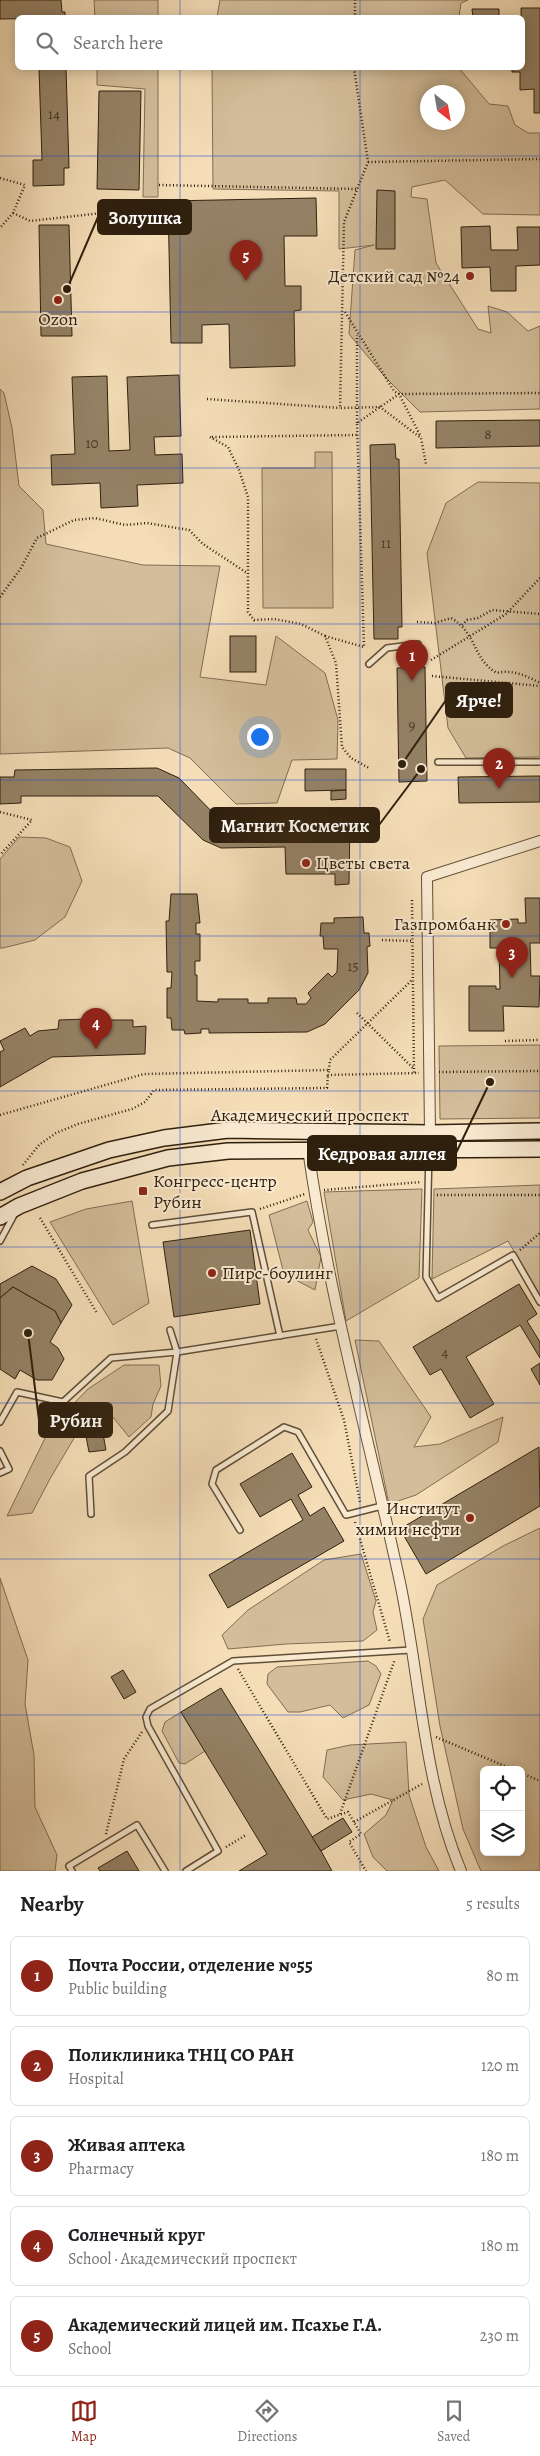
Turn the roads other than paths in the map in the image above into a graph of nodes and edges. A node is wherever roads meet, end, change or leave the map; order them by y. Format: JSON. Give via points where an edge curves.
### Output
{"nodes":[{"id":1,"x":418,"y":644,"type":"dead end"},
{"id":2,"x":369,"y":664,"type":"dead end"},
{"id":3,"x":438,"y":762,"type":"dead end"},
{"id":4,"x":540,"y":762,"type":"edge"},
{"id":5,"x":540,"y":841,"type":"edge"},
{"id":6,"x":540,"y":1131,"type":"edge"},
{"id":7,"x":430,"y":1133,"type":"junction"},
{"id":8,"x":308,"y":1149,"type":"junction"},
{"id":9,"x":429,"y":1149,"type":"junction"},
{"id":10,"x":540,"y":1149,"type":"edge"},
{"id":11,"x":4,"y":1190,"type":"edge"},
{"id":12,"x":18,"y":1206,"type":"junction"},
{"id":13,"x":0,"y":1217,"type":"edge"},
{"id":14,"x":152,"y":1224,"type":"dead end"},
{"id":15,"x":0,"y":1241,"type":"edge"},
{"id":16,"x":540,"y":1302,"type":"edge"},
{"id":17,"x":342,"y":1326,"type":"junction"},
{"id":18,"x":170,"y":1330,"type":"dead end"},
{"id":19,"x":280,"y":1336,"type":"junction"},
{"id":20,"x":177,"y":1352,"type":"junction"},
{"id":21,"x":0,"y":1422,"type":"edge"},
{"id":22,"x":0,"y":1451,"type":"edge"},
{"id":23,"x":0,"y":1473,"type":"edge"},
{"id":24,"x":382,"y":1506,"type":"junction"},
{"id":25,"x":91,"y":1514,"type":"dead end"},
{"id":26,"x":240,"y":1530,"type":"dead end"},
{"id":27,"x":411,"y":1650,"type":"junction"},
{"id":28,"x":72,"y":1871,"type":"edge"},
{"id":29,"x":165,"y":1871,"type":"edge"},
{"id":30,"x":186,"y":1871,"type":"edge"},
{"id":31,"x":461,"y":1871,"type":"edge"}],
"edges":[{"from":1,"to":2,"type":"lane","via":[[387,648]]},
{"from":3,"to":4,"type":"lane"},
{"from":5,"to":7,"type":"street","via":[[427,877]]},
{"from":6,"to":7,"type":"main road","name":"Академический проспект"},
{"from":7,"to":9,"type":"main road"},
{"from":7,"to":11,"type":"main road","name":"Академический проспект","via":[[228,1130],[164,1138],[109,1150],[42,1172]]},
{"from":8,"to":9,"type":"main road","name":"Академический проспект"},
{"from":8,"to":12,"type":"main road","name":"Академический проспект","via":[[228,1151],[168,1158],[82,1181]]},
{"from":8,"to":17,"type":"street"},
{"from":9,"to":10,"type":"main road","name":"Академический проспект"},
{"from":9,"to":16,"type":"lane","via":[[426,1277],[438,1298],[513,1255]]},
{"from":11,"to":12,"type":"main road"},
{"from":12,"to":13,"type":"main road","name":"Академический проспект"},
{"from":12,"to":15,"type":"lane"},
{"from":14,"to":19,"type":"lane","via":[[252,1212]]},
{"from":17,"to":19,"type":"lane"},
{"from":17,"to":24,"type":"street"},
{"from":18,"to":20,"type":"lane"},
{"from":19,"to":20,"type":"lane"},
{"from":20,"to":21,"type":"lane","via":[[111,1358],[63,1402],[17,1392]]},
{"from":20,"to":25,"type":"lane","via":[[168,1411],[125,1452],[89,1476]]},
{"from":22,"to":23,"type":"lane","via":[[9,1468]]},
{"from":24,"to":26,"type":"lane","via":[[346,1515],[298,1432],[284,1427],[216,1470],[212,1484]]},
{"from":24,"to":27,"type":"street"},
{"from":27,"to":30,"type":"lane","via":[[233,1660],[150,1709],[146,1717],[148,1726],[218,1851]]},
{"from":27,"to":31,"type":"street","via":[[434,1777],[448,1838]]},
{"from":28,"to":29,"type":"lane","via":[[69,1866],[137,1825]]}]}
